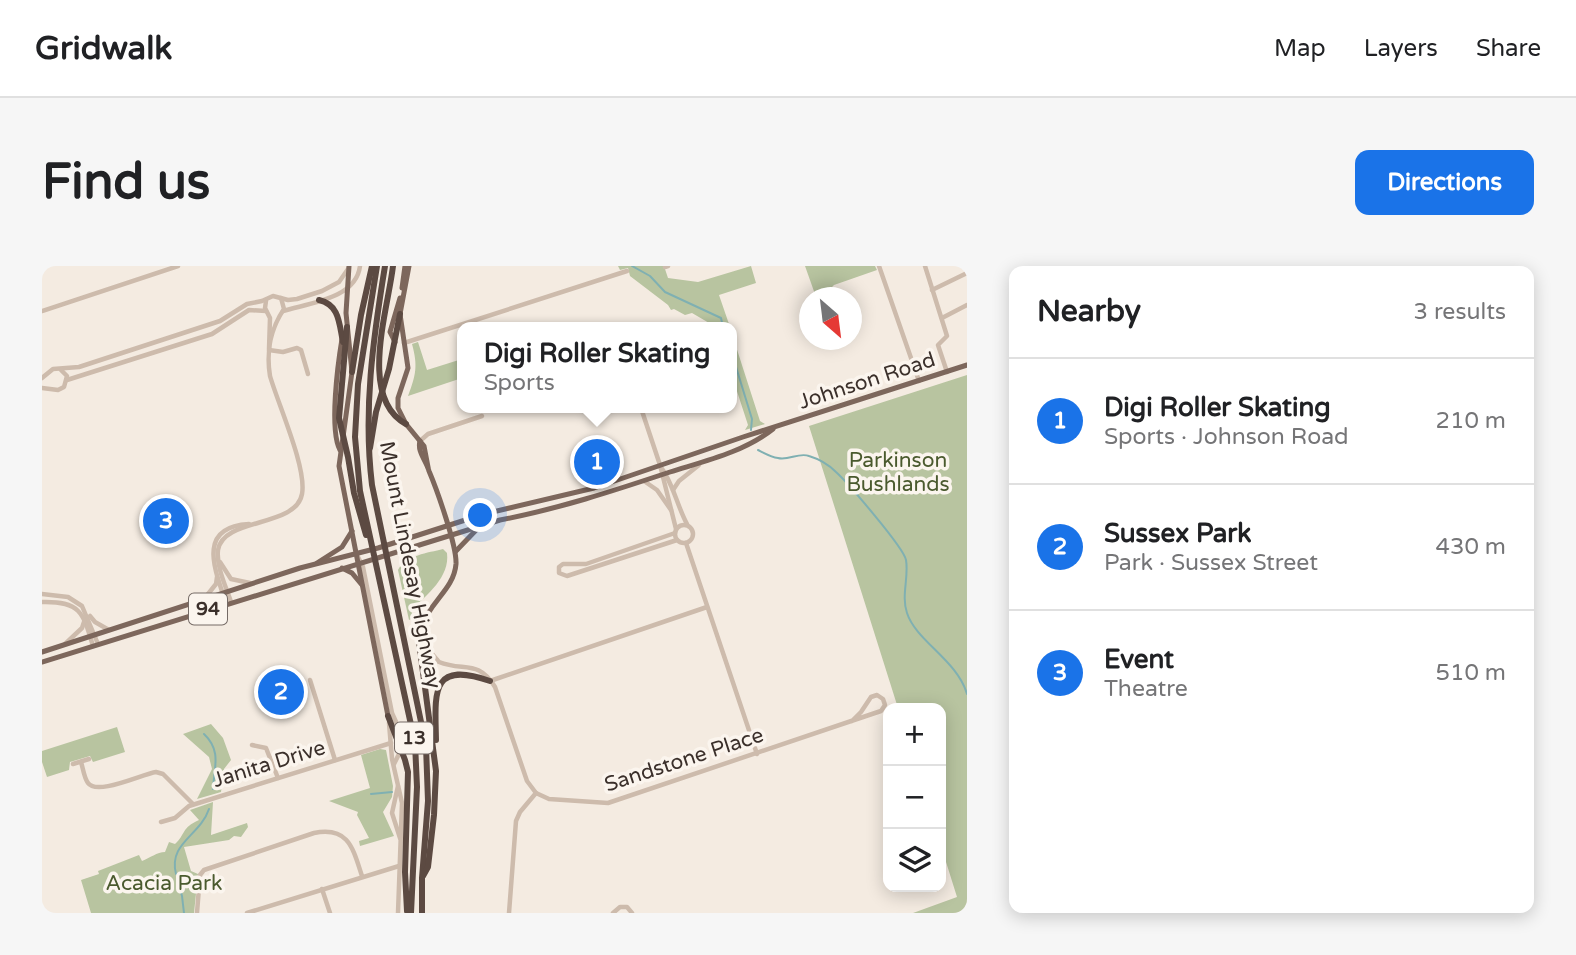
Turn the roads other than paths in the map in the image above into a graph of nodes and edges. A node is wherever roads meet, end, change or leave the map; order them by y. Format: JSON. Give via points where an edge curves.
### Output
{"nodes":[{"id":1,"x":178,"y":266,"type":"edge"},
{"id":2,"x":360,"y":266,"type":"edge"},
{"id":3,"x":375,"y":266,"type":"edge"},
{"id":4,"x":385,"y":266,"type":"edge"},
{"id":5,"x":393,"y":266,"type":"edge"},
{"id":6,"x":407,"y":266,"type":"edge"},
{"id":7,"x":925,"y":266,"type":"edge"},
{"id":8,"x":348,"y":267,"type":"edge"},
{"id":9,"x":889,"y":267,"type":"edge"},
{"id":10,"x":880,"y":268,"type":"edge"},
{"id":11,"x":627,"y":271,"type":"dead end"},
{"id":12,"x":967,"y":273,"type":"edge"},
{"id":13,"x":346,"y":290,"type":"junction"},
{"id":14,"x":932,"y":290,"type":"junction"},
{"id":15,"x":281,"y":298,"type":"junction"},
{"id":16,"x":268,"y":299,"type":"junction"},
{"id":17,"x":319,"y":300,"type":"junction"},
{"id":18,"x":967,"y":305,"type":"edge"},
{"id":19,"x":42,"y":311,"type":"edge"},
{"id":20,"x":267,"y":312,"type":"junction"},
{"id":21,"x":281,"y":313,"type":"junction"},
{"id":22,"x":400,"y":314,"type":"junction"},
{"id":23,"x":942,"y":318,"type":"junction"},
{"id":24,"x":469,"y":322,"type":"edge"},
{"id":25,"x":457,"y":326,"type":"edge"},
{"id":26,"x":347,"y":327,"type":"junction"},
{"id":27,"x":342,"y":339,"type":"junction"},
{"id":28,"x":394,"y":341,"type":"junction"},
{"id":29,"x":404,"y":343,"type":"junction"},
{"id":30,"x":269,"y":350,"type":"junction"},
{"id":31,"x":345,"y":351,"type":"junction"},
{"id":32,"x":967,"y":365,"type":"edge"},
{"id":33,"x":60,"y":369,"type":"junction"},
{"id":34,"x":352,"y":372,"type":"junction"},
{"id":35,"x":947,"y":372,"type":"junction"},
{"id":36,"x":309,"y":374,"type":"dead end"},
{"id":37,"x":44,"y":377,"type":"edge"},
{"id":38,"x":67,"y":380,"type":"junction"},
{"id":39,"x":919,"y":381,"type":"junction"},
{"id":40,"x":42,"y":388,"type":"edge"},
{"id":41,"x":52,"y":389,"type":"junction"},
{"id":42,"x":643,"y":413,"type":"edge"},
{"id":43,"x":482,"y":416,"type":"dead end"},
{"id":44,"x":406,"y":425,"type":"junction"},
{"id":45,"x":776,"y":427,"type":"junction"},
{"id":46,"x":420,"y":441,"type":"junction"},
{"id":47,"x":343,"y":449,"type":"junction"},
{"id":48,"x":369,"y":457,"type":"junction"},
{"id":49,"x":702,"y":462,"type":"junction"},
{"id":50,"x":660,"y":465,"type":"junction"},
{"id":51,"x":664,"y":475,"type":"junction"},
{"id":52,"x":643,"y":481,"type":"junction"},
{"id":53,"x":673,"y":492,"type":"junction"},
{"id":54,"x":674,"y":513,"type":"junction"},
{"id":55,"x":254,"y":524,"type":"junction"},
{"id":56,"x":687,"y":524,"type":"junction"},
{"id":57,"x":447,"y":526,"type":"junction"},
{"id":58,"x":480,"y":526,"type":"junction"},
{"id":59,"x":352,"y":531,"type":"junction"},
{"id":60,"x":676,"y":531,"type":"junction"},
{"id":61,"x":450,"y":535,"type":"junction"},
{"id":62,"x":370,"y":538,"type":"junction"},
{"id":63,"x":677,"y":540,"type":"junction"},
{"id":64,"x":655,"y":543,"type":"junction"},
{"id":65,"x":686,"y":543,"type":"junction"},
{"id":66,"x":455,"y":552,"type":"junction"},
{"id":67,"x":356,"y":555,"type":"junction"},
{"id":68,"x":219,"y":561,"type":"junction"},
{"id":69,"x":360,"y":563,"type":"junction"},
{"id":70,"x":315,"y":565,"type":"junction"},
{"id":71,"x":342,"y":568,"type":"junction"},
{"id":72,"x":217,"y":576,"type":"junction"},
{"id":73,"x":252,"y":583,"type":"junction"},
{"id":74,"x":362,"y":585,"type":"junction"},
{"id":75,"x":225,"y":592,"type":"junction"},
{"id":76,"x":42,"y":594,"type":"edge"},
{"id":77,"x":204,"y":600,"type":"junction"},
{"id":78,"x":42,"y":602,"type":"edge"},
{"id":79,"x":228,"y":603,"type":"junction"},
{"id":80,"x":707,"y":607,"type":"junction"},
{"id":81,"x":87,"y":612,"type":"junction"},
{"id":82,"x":84,"y":620,"type":"junction"},
{"id":83,"x":423,"y":624,"type":"junction"},
{"id":84,"x":109,"y":630,"type":"junction"},
{"id":85,"x":92,"y":635,"type":"junction"},
{"id":86,"x":65,"y":645,"type":"junction"},
{"id":87,"x":95,"y":645,"type":"junction"},
{"id":88,"x":42,"y":652,"type":"edge"},
{"id":89,"x":42,"y":662,"type":"edge"},
{"id":90,"x":310,"y":680,"type":"dead end"},
{"id":91,"x":490,"y":681,"type":"junction"},
{"id":92,"x":388,"y":716,"type":"junction"},
{"id":93,"x":852,"y":721,"type":"junction"},
{"id":94,"x":390,"y":743,"type":"junction"},
{"id":95,"x":253,"y":745,"type":"dead end"},
{"id":96,"x":401,"y":751,"type":"junction"},
{"id":97,"x":757,"y":754,"type":"junction"},
{"id":98,"x":435,"y":759,"type":"junction"},
{"id":99,"x":89,"y":760,"type":"dead end"},
{"id":100,"x":335,"y":760,"type":"junction"},
{"id":101,"x":81,"y":762,"type":"junction"},
{"id":102,"x":73,"y":764,"type":"dead end"},
{"id":103,"x":394,"y":764,"type":"junction"},
{"id":104,"x":278,"y":778,"type":"junction"},
{"id":105,"x":398,"y":785,"type":"junction"},
{"id":106,"x":536,"y":793,"type":"junction"},
{"id":107,"x":194,"y":805,"type":"junction"},
{"id":108,"x":402,"y":813,"type":"junction"},
{"id":109,"x":393,"y":818,"type":"junction"},
{"id":110,"x":161,"y":822,"type":"dead end"},
{"id":111,"x":400,"y":839,"type":"junction"},
{"id":112,"x":399,"y":866,"type":"junction"},
{"id":113,"x":362,"y":876,"type":"junction"},
{"id":114,"x":422,"y":878,"type":"junction"},
{"id":115,"x":322,"y":889,"type":"junction"},
{"id":116,"x":197,"y":913,"type":"edge"},
{"id":117,"x":247,"y":913,"type":"edge"},
{"id":118,"x":330,"y":913,"type":"edge"},
{"id":119,"x":398,"y":913,"type":"edge"},
{"id":120,"x":409,"y":913,"type":"edge"},
{"id":121,"x":422,"y":913,"type":"edge"},
{"id":122,"x":509,"y":913,"type":"edge"},
{"id":123,"x":613,"y":913,"type":"edge"},
{"id":124,"x":632,"y":913,"type":"edge"}],
"edges":[{"from":1,"to":19,"type":"street"},
{"from":2,"to":13,"type":"street"},
{"from":3,"to":34,"type":"highway","via":[[360,316]]},
{"from":3,"to":62,"type":"highway","name":"Mount Lindesay Highway","number":"13","via":[[355,428],[358,479]]},
{"from":4,"to":48,"type":"highway","name":"Mount Lindesay Highway","number":"13","via":[[370,372]]},
{"from":5,"to":44,"type":"highway","via":[[380,390],[394,416]]},
{"from":6,"to":22,"type":"main road"},
{"from":6,"to":28,"type":"main road","via":[[390,332]]},
{"from":7,"to":14,"type":"street"},
{"from":8,"to":13,"type":"main road","name":"Mount Lindesay Highway"},
{"from":8,"to":15,"type":"street","via":[[339,282],[327,289],[297,299]]},
{"from":9,"to":10,"type":"street"},
{"from":10,"to":39,"type":"street"},
{"from":11,"to":24,"type":"street"},
{"from":12,"to":14,"type":"street"},
{"from":13,"to":17,"type":"street"},
{"from":13,"to":26,"type":"main road","name":"Mount Lindesay Highway"},
{"from":14,"to":23,"type":"street"},
{"from":15,"to":16,"type":"street"},
{"from":15,"to":21,"type":"street"},
{"from":16,"to":20,"type":"street"},
{"from":16,"to":33,"type":"street","via":[[247,304],[213,323],[79,368]]},
{"from":17,"to":21,"type":"street"},
{"from":17,"to":27,"type":"highway","via":[[336,311]]},
{"from":18,"to":23,"type":"street"},
{"from":20,"to":21,"type":"street"},
{"from":20,"to":30,"type":"street"},
{"from":20,"to":38,"type":"street","via":[[249,310],[212,334]]},
{"from":21,"to":30,"type":"street"},
{"from":22,"to":28,"type":"highway"},
{"from":22,"to":29,"type":"main road"},
{"from":23,"to":35,"type":"street","via":[[947,336],[938,348]]},
{"from":25,"to":29,"type":"street"},
{"from":26,"to":31,"type":"highway"},
{"from":26,"to":34,"type":"main road","name":"Mount Lindesay Highway"},
{"from":27,"to":31,"type":"highway"},
{"from":27,"to":47,"type":"main road","via":[[334,415],[335,438]]},
{"from":28,"to":29,"type":"main road"},
{"from":28,"to":48,"type":"highway"},
{"from":29,"to":44,"type":"main road","via":[[408,368],[397,403]]},
{"from":30,"to":36,"type":"street","via":[[301,350]]},
{"from":30,"to":55,"type":"street","via":[[270,376],[303,487],[298,504],[288,513]]},
{"from":31,"to":47,"type":"highway","via":[[339,410]]},
{"from":32,"to":35,"type":"main road","name":"Johnson Road"},
{"from":33,"to":37,"type":"street"},
{"from":33,"to":38,"type":"street"},
{"from":34,"to":47,"type":"main road","name":"Mount Lindesay Highway"},
{"from":35,"to":39,"type":"main road","name":"Johnson Road"},
{"from":37,"to":41,"type":"street"},
{"from":38,"to":41,"type":"street","via":[[61,389]]},
{"from":39,"to":45,"type":"main road","name":"Johnson Road"},
{"from":40,"to":41,"type":"street"},
{"from":42,"to":50,"type":"street"},
{"from":43,"to":46,"type":"street","via":[[428,434]]},
{"from":44,"to":46,"type":"main road"},
{"from":45,"to":49,"type":"main road","name":"Johnson Road","via":[[746,446]]},
{"from":45,"to":50,"type":"main road","name":"Johnson Road"},
{"from":46,"to":57,"type":"main road","name":"Mount Lindesay Highway"},
{"from":47,"to":59,"type":"main road","name":"Mount Lindesay Highway","via":[[341,477]]},
{"from":47,"to":62,"type":"highway"},
{"from":48,"to":114,"type":"highway","name":"Mount Lindesay Highway","number":"13","via":[[426,746],[428,801]]},
{"from":49,"to":51,"type":"main road","name":"Johnson Road"},
{"from":49,"to":53,"type":"street"},
{"from":50,"to":51,"type":"street"},
{"from":50,"to":57,"type":"main road","name":"Johnson Road","via":[[594,488]]},
{"from":51,"to":52,"type":"main road","name":"Johnson Road"},
{"from":51,"to":53,"type":"street"},
{"from":51,"to":54,"type":"street"},
{"from":52,"to":54,"type":"street","via":[[657,490]]},
{"from":52,"to":58,"type":"main road","name":"Johnson Road","via":[[570,505]]},
{"from":53,"to":56,"type":"street"},
{"from":54,"to":60,"type":"street"},
{"from":55,"to":68,"type":"street","via":[[226,536],[218,547]]},
{"from":55,"to":72,"type":"street","via":[[238,525],[218,537],[213,545]]},
{"from":56,"to":60,"type":"street"},
{"from":56,"to":65,"type":"street","via":[[694,534]]},
{"from":57,"to":61,"type":"main road","name":"Mount Lindesay Highway"},
{"from":57,"to":67,"type":"main road","name":"Johnson Road"},
{"from":58,"to":61,"type":"main road","name":"Johnson Road"},
{"from":58,"to":66,"type":"main road"},
{"from":59,"to":67,"type":"main road","name":"Mount Lindesay Highway"},
{"from":59,"to":70,"type":"main road","via":[[342,547]]},
{"from":60,"to":63,"type":"street"},
{"from":60,"to":64,"type":"street"},
{"from":61,"to":66,"type":"main road","name":"Mount Lindesay Highway"},
{"from":61,"to":69,"type":"main road","name":"Johnson Road"},
{"from":62,"to":120,"type":"highway","name":"Mount Lindesay Highway","number":"13","via":[[416,757]]},
{"from":63,"to":64,"type":"street"},
{"from":63,"to":65,"type":"street"},
{"from":64,"to":64,"type":"street","via":[[567,576],[559,573],[563,564],[586,564]]},
{"from":65,"to":80,"type":"street"},
{"from":66,"to":83,"type":"main road","name":"Mount Lindesay Highway","via":[[451,580]]},
{"from":67,"to":69,"type":"main road","name":"Mount Lindesay Highway"},
{"from":67,"to":70,"type":"main road","number":"94"},
{"from":68,"to":73,"type":"street","via":[[231,579]]},
{"from":68,"to":75,"type":"street"},
{"from":69,"to":71,"type":"main road","number":"94"},
{"from":69,"to":74,"type":"main road","name":"Mount Lindesay Highway"},
{"from":69,"to":96,"type":"street","name":"Mount Lindesay Highway","via":[[392,713],[405,742]]},
{"from":70,"to":73,"type":"main road","number":"94"},
{"from":71,"to":74,"type":"main road"},
{"from":71,"to":79,"type":"main road","number":"94"},
{"from":72,"to":75,"type":"street"},
{"from":72,"to":77,"type":"street"},
{"from":73,"to":75,"type":"main road","number":"94"},
{"from":74,"to":92,"type":"main road","name":"Mount Lindesay Highway"},
{"from":75,"to":77,"type":"main road","number":"94"},
{"from":75,"to":79,"type":"street"},
{"from":76,"to":81,"type":"street","via":[[71,599]]},
{"from":77,"to":84,"type":"main road","number":"94"},
{"from":78,"to":82,"type":"street","via":[[72,605]]},
{"from":79,"to":87,"type":"main road","number":"94"},
{"from":80,"to":91,"type":"street"},
{"from":80,"to":97,"type":"street"},
{"from":81,"to":84,"type":"street"},
{"from":81,"to":85,"type":"street"},
{"from":82,"to":85,"type":"street"},
{"from":82,"to":86,"type":"street"},
{"from":83,"to":91,"type":"street","via":[[427,648],[435,660],[477,668]]},
{"from":83,"to":98,"type":"highway","via":[[419,642]]},
{"from":84,"to":85,"type":"main road","number":"94"},
{"from":85,"to":86,"type":"main road","number":"94"},
{"from":85,"to":87,"type":"street"},
{"from":86,"to":88,"type":"main road","number":"94"},
{"from":87,"to":89,"type":"main road","number":"94"},
{"from":90,"to":100,"type":"street"},
{"from":91,"to":98,"type":"highway","via":[[472,674],[441,681],[436,695]]},
{"from":91,"to":106,"type":"street","via":[[527,781]]},
{"from":92,"to":94,"type":"street","name":"Mount Lindesay Highway"},
{"from":92,"to":96,"type":"highway"},
{"from":93,"to":93,"type":"street","name":"Sandstone Place","via":[[871,697],[883,699],[881,711]]},
{"from":93,"to":97,"type":"street","name":"Sandstone Place"},
{"from":94,"to":100,"type":"street","name":"Janita Drive"},
{"from":94,"to":103,"type":"street","name":"Mount Lindesay Highway"},
{"from":95,"to":104,"type":"street","via":[[270,752]]},
{"from":96,"to":103,"type":"street"},
{"from":96,"to":120,"type":"highway","via":[[408,772],[405,872]]},
{"from":97,"to":106,"type":"street","name":"Sandstone Place","via":[[608,803],[549,799]]},
{"from":98,"to":114,"type":"highway","via":[[434,816],[428,867]]},
{"from":99,"to":101,"type":"street"},
{"from":100,"to":104,"type":"street","name":"Janita Drive"},
{"from":101,"to":102,"type":"street"},
{"from":101,"to":107,"type":"street","via":[[92,787],[156,772]]},
{"from":103,"to":105,"type":"street","name":"Mount Lindesay Highway"},
{"from":104,"to":107,"type":"street","name":"Janita Drive"},
{"from":105,"to":108,"type":"street","name":"Mount Lindesay Highway"},
{"from":105,"to":109,"type":"street","name":"Mount Lindesay Highway"},
{"from":106,"to":122,"type":"street","via":[[516,821]]},
{"from":107,"to":110,"type":"street","name":"Janita Drive"},
{"from":108,"to":109,"type":"street"},
{"from":108,"to":111,"type":"street","name":"Mount Lindesay Highway"},
{"from":109,"to":111,"type":"street","name":"Mount Lindesay Highway"},
{"from":111,"to":112,"type":"street","name":"Mount Lindesay Highway"},
{"from":112,"to":113,"type":"street"},
{"from":112,"to":119,"type":"street","name":"Mount Lindesay Highway"},
{"from":113,"to":115,"type":"street"},
{"from":113,"to":116,"type":"street","via":[[349,842],[342,835],[324,831],[204,870]]},
{"from":114,"to":121,"type":"highway","name":"Mount Lindesay Highway","number":"13"},
{"from":115,"to":117,"type":"street"},
{"from":115,"to":118,"type":"street"},
{"from":123,"to":124,"type":"street","via":[[620,907]]}]}
